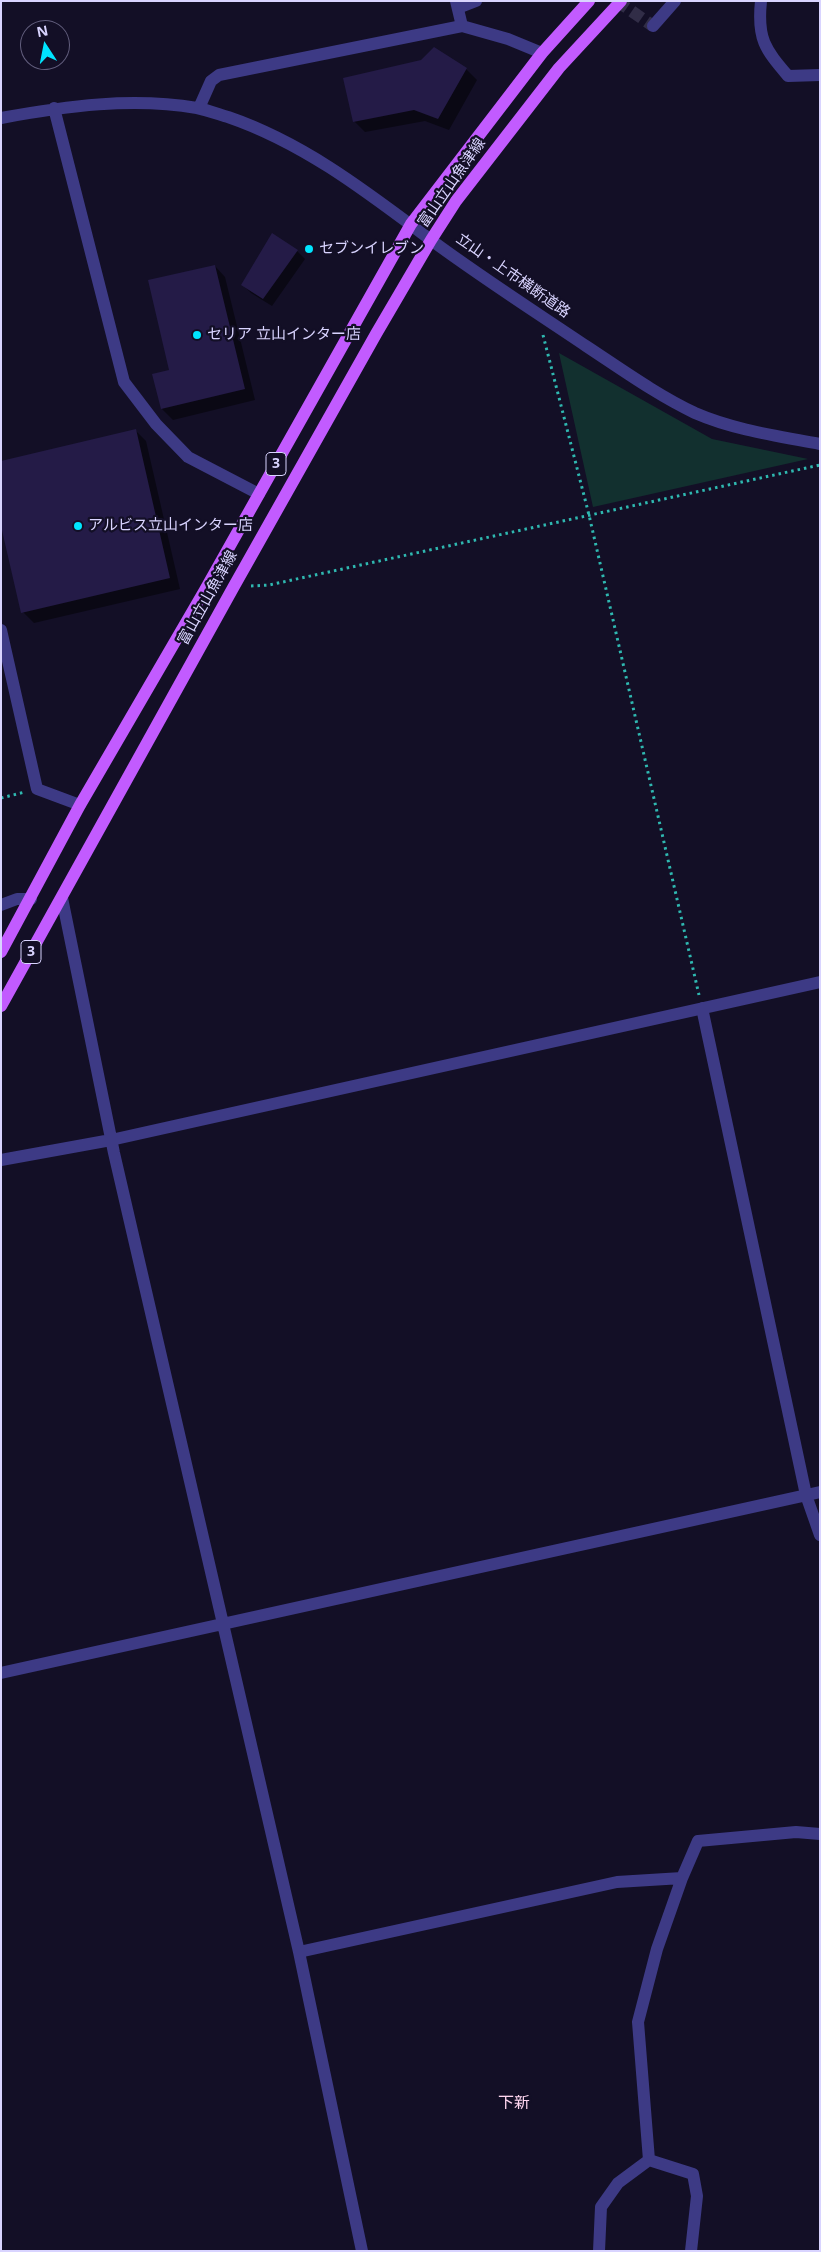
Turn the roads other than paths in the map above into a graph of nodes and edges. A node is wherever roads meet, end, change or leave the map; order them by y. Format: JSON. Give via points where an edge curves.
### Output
{"nodes":[{"id":1,"x":476,"y":1,"type":"edge"},
{"id":2,"x":589,"y":1,"type":"edge"},
{"id":3,"x":620,"y":1,"type":"edge"},
{"id":4,"x":675,"y":1,"type":"edge"},
{"id":5,"x":761,"y":1,"type":"edge"},
{"id":6,"x":457,"y":4,"type":"edge"},
{"id":7,"x":462,"y":26,"type":"junction"},
{"id":8,"x":653,"y":26,"type":"dead end"},
{"id":9,"x":542,"y":53,"type":"junction"},
{"id":10,"x":820,"y":75,"type":"edge"},
{"id":11,"x":54,"y":108,"type":"junction"},
{"id":12,"x":199,"y":108,"type":"junction"},
{"id":13,"x":1,"y":118,"type":"edge"},
{"id":14,"x":411,"y":224,"type":"junction"},
{"id":15,"x":432,"y":240,"type":"junction"},
{"id":16,"x":820,"y":444,"type":"edge"},
{"id":17,"x":259,"y":494,"type":"junction"},
{"id":18,"x":1,"y":630,"type":"edge"},
{"id":19,"x":80,"y":805,"type":"junction"},
{"id":20,"x":62,"y":898,"type":"junction"},
{"id":21,"x":31,"y":899,"type":"junction"},
{"id":22,"x":1,"y":905,"type":"edge"},
{"id":23,"x":1,"y":952,"type":"edge"},
{"id":24,"x":820,"y":982,"type":"edge"},
{"id":25,"x":1,"y":1006,"type":"edge"},
{"id":26,"x":702,"y":1008,"type":"junction"},
{"id":27,"x":111,"y":1140,"type":"junction"},
{"id":28,"x":1,"y":1160,"type":"edge"},
{"id":29,"x":820,"y":1492,"type":"edge"},
{"id":30,"x":806,"y":1495,"type":"junction"},
{"id":31,"x":820,"y":1535,"type":"edge"},
{"id":32,"x":223,"y":1625,"type":"junction"},
{"id":33,"x":1,"y":1673,"type":"edge"},
{"id":34,"x":820,"y":1834,"type":"edge"},
{"id":35,"x":682,"y":1878,"type":"junction"},
{"id":36,"x":299,"y":1952,"type":"junction"},
{"id":37,"x":649,"y":2160,"type":"junction"},
{"id":38,"x":362,"y":2251,"type":"edge"},
{"id":39,"x":599,"y":2251,"type":"edge"},
{"id":40,"x":691,"y":2251,"type":"edge"}],
"edges":[{"from":1,"to":6,"type":"street"},
{"from":2,"to":9,"type":"main road","name":"富山立山魚津線","number":"3"},
{"from":3,"to":15,"type":"main road","name":"富山立山魚津線","number":"3","via":[[548,83],[456,201]]},
{"from":4,"to":8,"type":"street"},
{"from":5,"to":10,"type":"street","via":[[759,25],[766,50],[788,76]]},
{"from":6,"to":7,"type":"street"},
{"from":7,"to":9,"type":"street"},
{"from":7,"to":12,"type":"street","via":[[219,75],[211,81]]},
{"from":9,"to":14,"type":"main road","name":"富山立山魚津線","number":"3"},
{"from":11,"to":12,"type":"street","name":"立山・上市横断道路","via":[[141,102]]},
{"from":11,"to":13,"type":"street","name":"立山・上市横断道路"},
{"from":11,"to":17,"type":"street","via":[[124,382],[156,424],[188,457]]},
{"from":12,"to":14,"type":"street","name":"立山・上市横断道路","via":[[250,125],[295,146],[357,184]]},
{"from":14,"to":15,"type":"street","name":"立山・上市横断道路"},
{"from":14,"to":17,"type":"main road","name":"富山立山魚津線","number":"3"},
{"from":15,"to":16,"type":"street","name":"立山・上市横断道路","via":[[636,379],[696,413],[756,432]]},
{"from":15,"to":20,"type":"main road","name":"富山立山魚津線","number":"3","via":[[371,342]]},
{"from":17,"to":19,"type":"main road","name":"富山立山魚津線","number":"3"},
{"from":18,"to":19,"type":"street","via":[[37,789]]},
{"from":19,"to":21,"type":"main road","name":"富山立山魚津線","number":"3"},
{"from":20,"to":25,"type":"main road","name":"富山立山魚津線","number":"3"},
{"from":20,"to":27,"type":"street"},
{"from":21,"to":22,"type":"street","via":[[16,899]]},
{"from":21,"to":23,"type":"main road","name":"富山立山魚津線","number":"3"},
{"from":24,"to":26,"type":"street"},
{"from":26,"to":27,"type":"street"},
{"from":26,"to":30,"type":"street"},
{"from":27,"to":28,"type":"street"},
{"from":27,"to":32,"type":"street"},
{"from":29,"to":30,"type":"street"},
{"from":30,"to":31,"type":"street"},
{"from":30,"to":32,"type":"street"},
{"from":32,"to":33,"type":"street"},
{"from":32,"to":36,"type":"street"},
{"from":34,"to":35,"type":"street","via":[[796,1832],[698,1841]]},
{"from":35,"to":36,"type":"street","via":[[617,1882]]},
{"from":35,"to":37,"type":"street","via":[[657,1949],[638,2022]]},
{"from":36,"to":38,"type":"street"},
{"from":37,"to":39,"type":"street","via":[[618,2183],[601,2207]]},
{"from":37,"to":40,"type":"street","via":[[693,2174],[697,2196]]}]}
